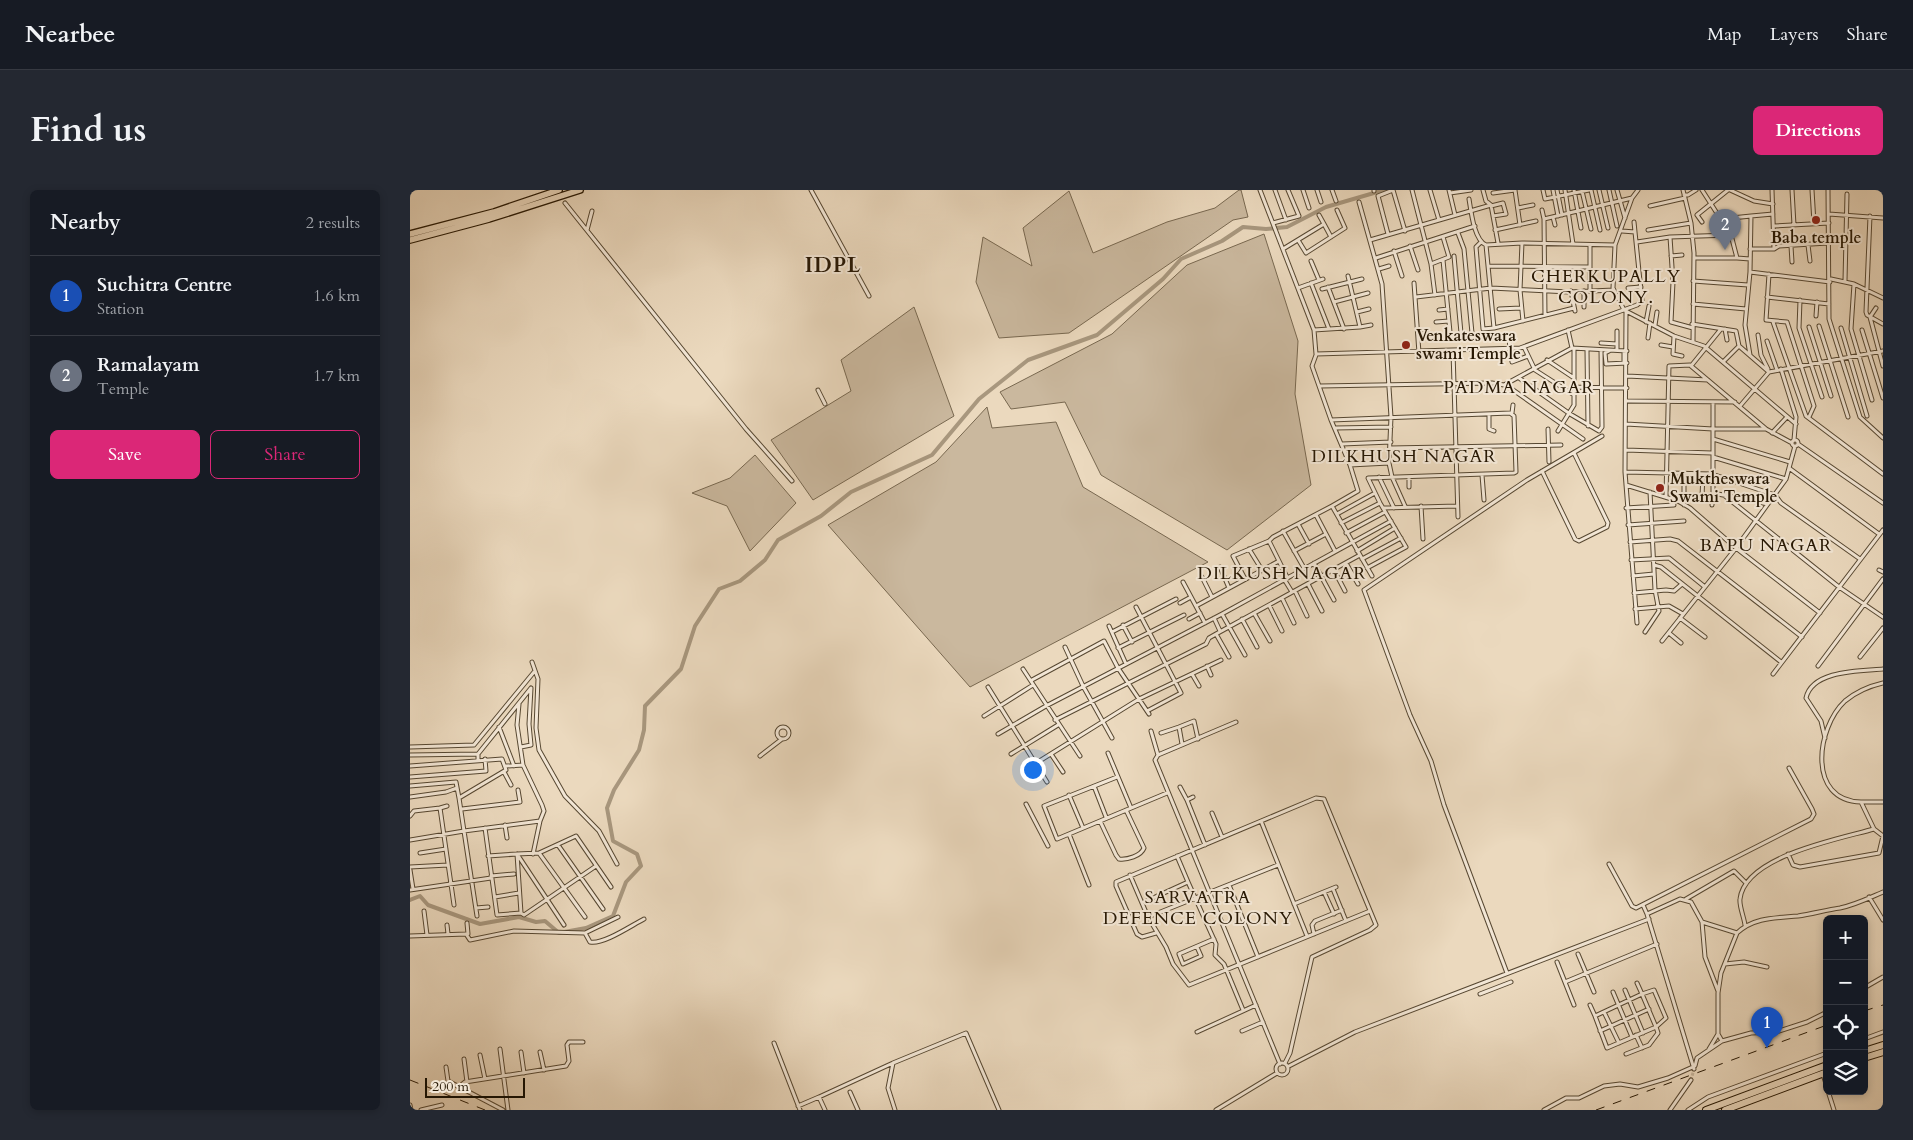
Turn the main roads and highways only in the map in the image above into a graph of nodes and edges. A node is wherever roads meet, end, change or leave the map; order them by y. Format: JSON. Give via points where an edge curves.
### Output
{"nodes":[{"id":1,"x":559,"y":190,"type":"edge"},
{"id":2,"x":580,"y":190,"type":"edge"},
{"id":3,"x":410,"y":234,"type":"edge"},
{"id":4,"x":410,"y":240,"type":"edge"},
{"id":5,"x":1883,"y":1044,"type":"edge"},
{"id":6,"x":1868,"y":1050,"type":"edge"},
{"id":7,"x":1883,"y":1052,"type":"edge"},
{"id":8,"x":1868,"y":1057,"type":"edge"},
{"id":9,"x":1823,"y":1066,"type":"edge"},
{"id":10,"x":1823,"y":1074,"type":"edge"},
{"id":11,"x":1706,"y":1110,"type":"edge"},
{"id":12,"x":1725,"y":1110,"type":"edge"}],
"edges":[{"from":1,"to":3,"type":"main road","via":[[494,212]]},
{"from":2,"to":4,"type":"main road"},
{"from":5,"to":6,"type":"highway"},
{"from":7,"to":8,"type":"highway"},
{"from":9,"to":11,"type":"highway"},
{"from":10,"to":12,"type":"highway"}]}
